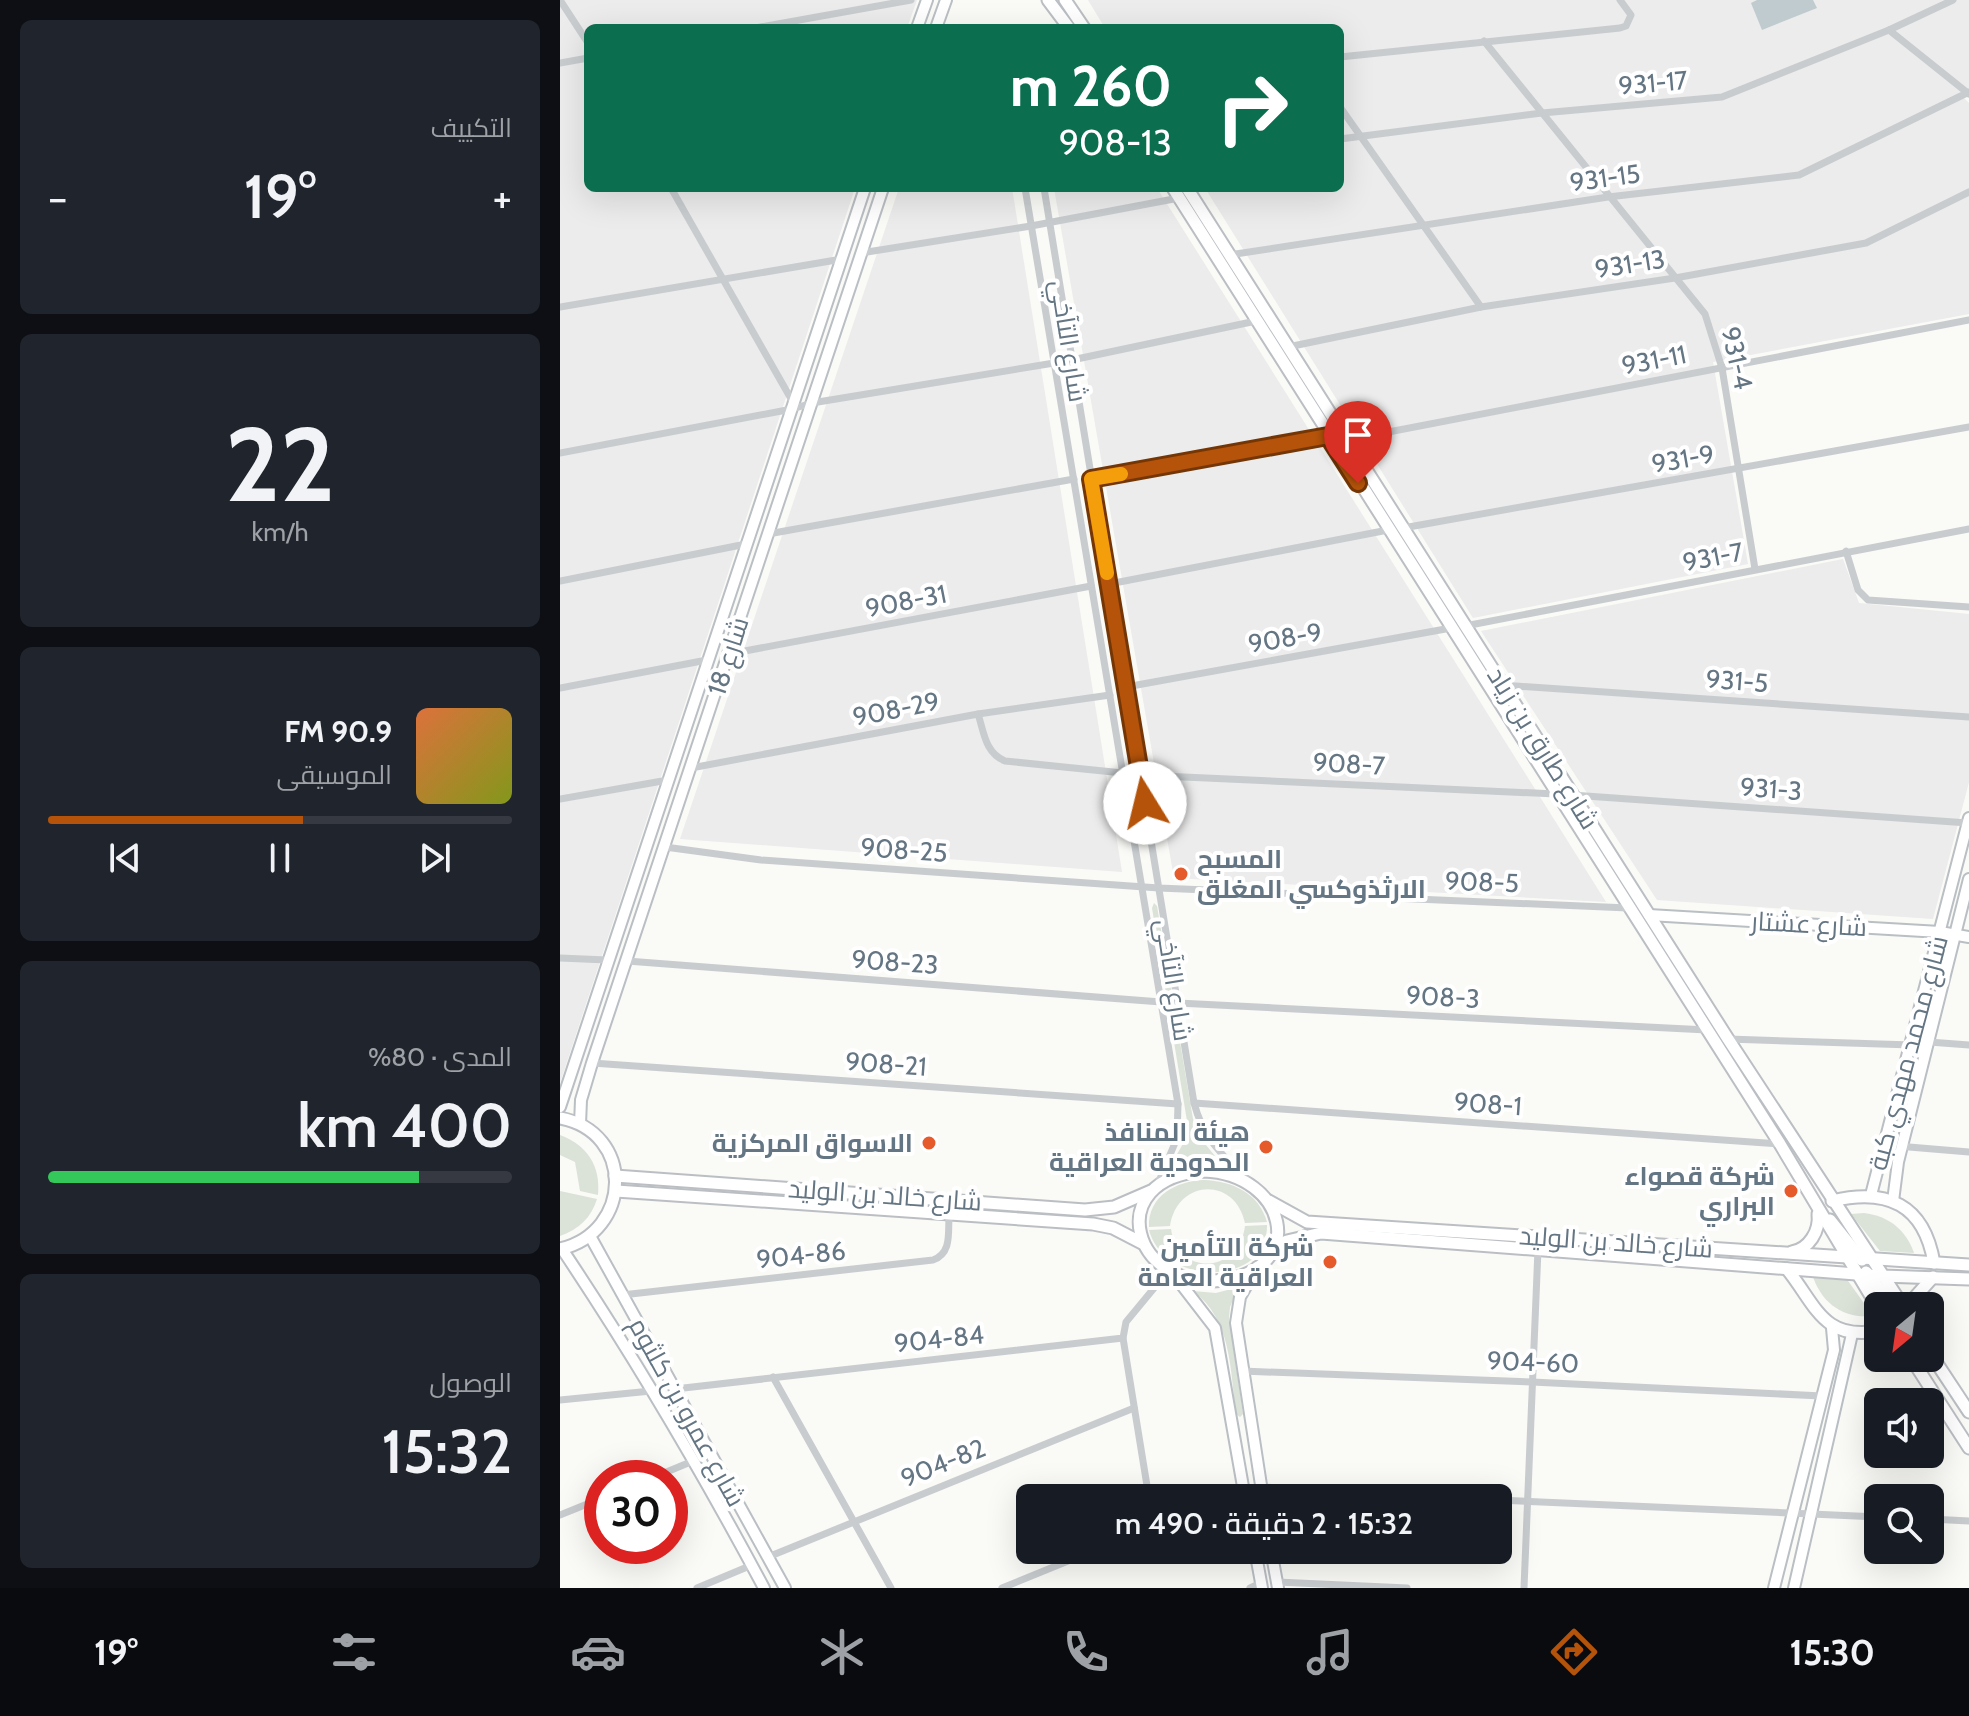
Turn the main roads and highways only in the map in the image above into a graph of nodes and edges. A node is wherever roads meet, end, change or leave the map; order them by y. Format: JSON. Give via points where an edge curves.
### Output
{"nodes":[{"id":1,"x":1048,"y":0,"type":"edge"},
{"id":2,"x":1065,"y":0,"type":"edge"},
{"id":3,"x":1066,"y":24,"type":"edge"},
{"id":4,"x":1081,"y":24,"type":"edge"},
{"id":5,"x":1180,"y":192,"type":"edge"},
{"id":6,"x":1180,"y":192,"type":"edge"},
{"id":7,"x":560,"y":1118,"type":"edge"},
{"id":8,"x":615,"y":1176,"type":"junction"},
{"id":9,"x":1154,"y":1188,"type":"junction"},
{"id":10,"x":616,"y":1191,"type":"junction"},
{"id":11,"x":1269,"y":1201,"type":"junction"},
{"id":12,"x":1832,"y":1201,"type":"junction"},
{"id":13,"x":1817,"y":1210,"type":"junction"},
{"id":14,"x":1142,"y":1243,"type":"junction"},
{"id":15,"x":561,"y":1249,"type":"edge"},
{"id":16,"x":1271,"y":1251,"type":"junction"},
{"id":17,"x":1788,"y":1253,"type":"junction"},
{"id":18,"x":1846,"y":1259,"type":"junction"},
{"id":19,"x":1866,"y":1260,"type":"junction"},
{"id":20,"x":1934,"y":1263,"type":"junction"},
{"id":21,"x":1969,"y":1265,"type":"edge"},
{"id":22,"x":1787,"y":1269,"type":"junction"},
{"id":23,"x":1856,"y":1274,"type":"junction"},
{"id":24,"x":1869,"y":1275,"type":"junction"},
{"id":25,"x":1882,"y":1276,"type":"junction"},
{"id":26,"x":1933,"y":1277,"type":"junction"},
{"id":27,"x":1969,"y":1279,"type":"edge"},
{"id":28,"x":1868,"y":1292,"type":"edge"},
{"id":29,"x":1882,"y":1292,"type":"edge"},
{"id":30,"x":1893,"y":1292,"type":"edge"},
{"id":31,"x":1920,"y":1292,"type":"edge"},
{"id":32,"x":1864,"y":1333,"type":"edge"},
{"id":33,"x":1920,"y":1372,"type":"edge"},
{"id":34,"x":1943,"y":1372,"type":"edge"},
{"id":35,"x":1969,"y":1412,"type":"edge"},
{"id":36,"x":1969,"y":1448,"type":"edge"}],
"edges":[{"from":1,"to":3,"type":"main road"},
{"from":2,"to":4,"type":"main road"},
{"from":5,"to":12,"type":"main road","name":"شارع طارق بن زياد","via":[[1229,255]]},
{"from":6,"to":13,"type":"main road","name":"شارع طارق بن زياد"},
{"from":7,"to":8,"type":"main road","via":[[594,1134],[606,1148]]},
{"from":8,"to":9,"type":"main road","name":"شارع خالد بن الوليد","via":[[1085,1210],[1114,1207]]},
{"from":8,"to":10,"type":"main road"},
{"from":9,"to":11,"type":"main road","via":[[1179,1175],[1204,1171],[1252,1184]]},
{"from":9,"to":14,"type":"main road","via":[[1137,1220]]},
{"from":10,"to":14,"type":"main road","name":"شارع خالد بن الوليد","via":[[1093,1224]]},
{"from":10,"to":15,"type":"main road","via":[[607,1216],[590,1236]]},
{"from":11,"to":16,"type":"main road","via":[[1278,1224]]},
{"from":11,"to":17,"type":"main road","name":"شارع خالد بن الوليد","via":[[1307,1222]]},
{"from":12,"to":19,"type":"main road","name":"شارع طارق بن زياد"},
{"from":12,"to":20,"type":"main road","via":[[1871,1195],[1893,1201],[1923,1227]]},
{"from":13,"to":17,"type":"main road","via":[[1812,1238],[1800,1251]]},
{"from":13,"to":18,"type":"main road","name":"شارع طارق بن زياد"},
{"from":13,"to":19,"type":"main road"},
{"from":14,"to":16,"type":"main road","via":[[1170,1271],[1212,1281],[1259,1266]]},
{"from":16,"to":22,"type":"main road","name":"شارع خالد بن الوليد","via":[[1321,1233]]},
{"from":17,"to":18,"type":"main road","name":"شارع خالد بن الوليد"},
{"from":18,"to":19,"type":"main road","name":"شارع خالد بن الوليد"},
{"from":18,"to":23,"type":"main road","name":"شارع طارق بن زياد"},
{"from":18,"to":24,"type":"main road"},
{"from":19,"to":20,"type":"main road","name":"شارع خالد بن الوليد"},
{"from":19,"to":25,"type":"main road","name":"شارع طارق بن زياد"},
{"from":20,"to":21,"type":"main road","name":"شارع خالد بن الوليد"},
{"from":22,"to":23,"type":"main road","name":"شارع خالد بن الوليد"},
{"from":22,"to":32,"type":"main road","via":[[1832,1328]]},
{"from":23,"to":24,"type":"main road","name":"شارع خالد بن الوليد"},
{"from":23,"to":28,"type":"main road","name":"شارع طارق بن زياد"},
{"from":24,"to":25,"type":"main road","name":"شارع خالد بن الوليد"},
{"from":24,"to":29,"type":"main road"},
{"from":25,"to":26,"type":"main road","name":"شارع خالد بن الوليد"},
{"from":25,"to":30,"type":"main road","name":"شارع طارق بن زياد"},
{"from":26,"to":27,"type":"main road","name":"شارع خالد بن الوليد"},
{"from":26,"to":31,"type":"main road"},
{"from":33,"to":36,"type":"main road"},
{"from":34,"to":35,"type":"main road"}]}
